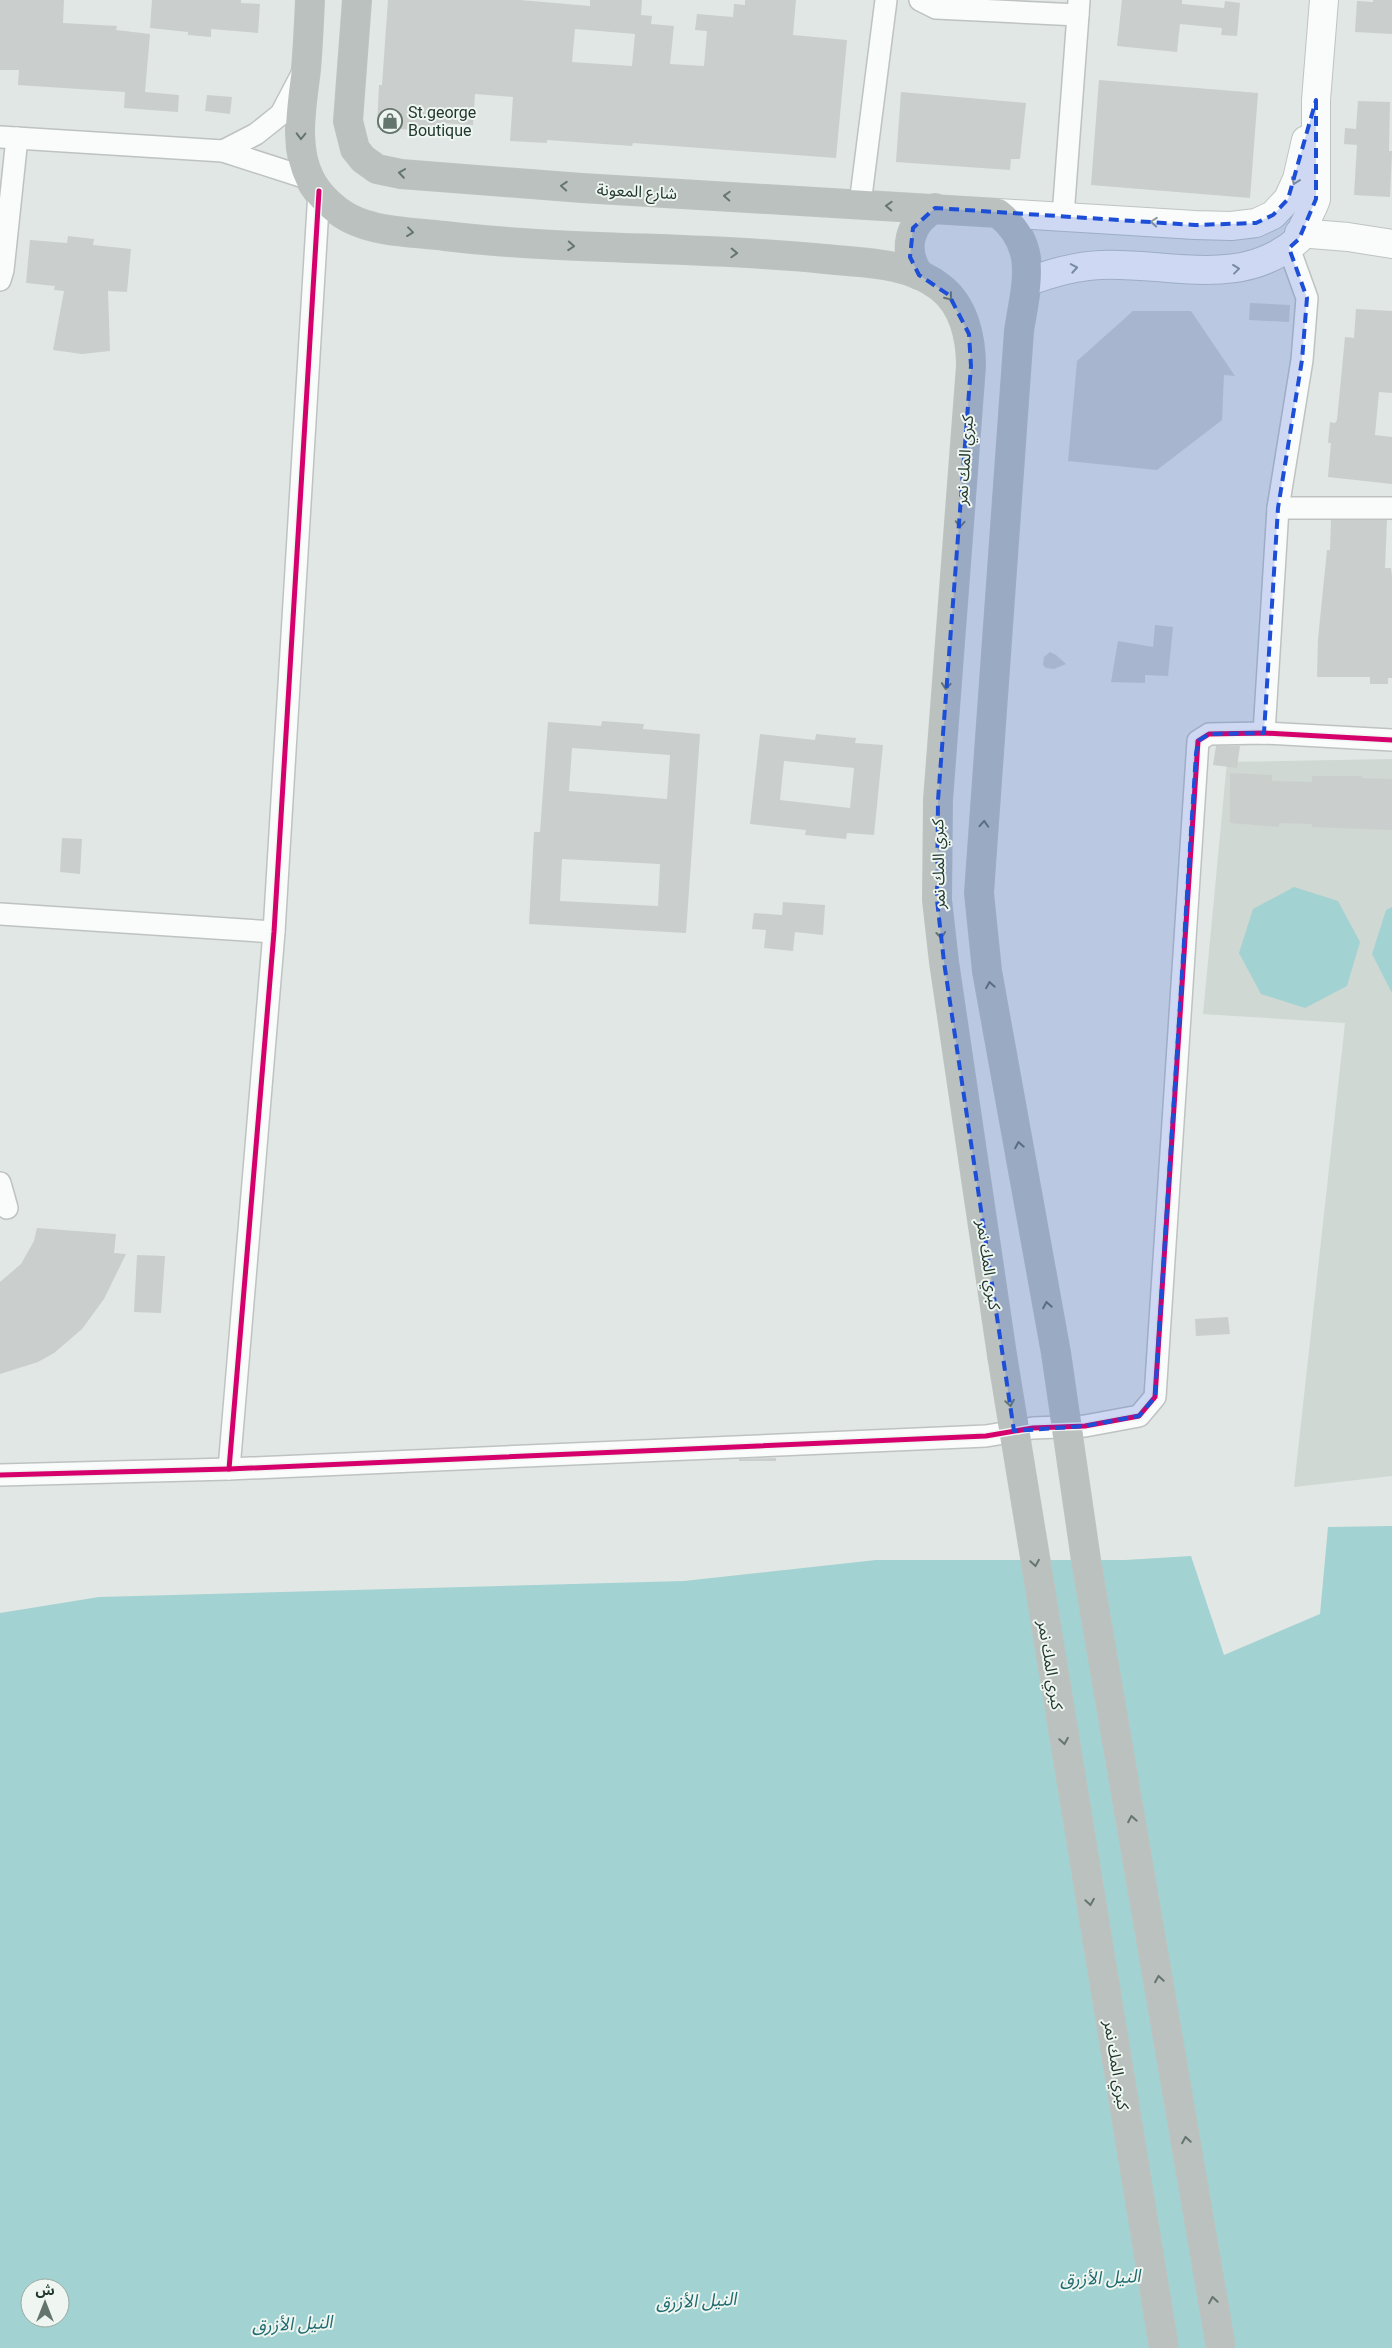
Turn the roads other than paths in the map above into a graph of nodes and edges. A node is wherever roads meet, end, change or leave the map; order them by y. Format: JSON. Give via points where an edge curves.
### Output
{"nodes":[{"id":1,"x":310,"y":0,"type":"edge"},
{"id":2,"x":356,"y":0,"type":"edge"},
{"id":3,"x":886,"y":0,"type":"edge"},
{"id":4,"x":920,"y":0,"type":"edge"},
{"id":5,"x":1324,"y":0,"type":"edge"},
{"id":6,"x":1078,"y":8,"type":"edge"},
{"id":7,"x":306,"y":67,"type":"junction"},
{"id":8,"x":1316,"y":100,"type":"junction"},
{"id":9,"x":9,"y":137,"type":"edge"},
{"id":10,"x":223,"y":151,"type":"junction"},
{"id":11,"x":315,"y":185,"type":"junction"},
{"id":12,"x":860,"y":204,"type":"junction"},
{"id":13,"x":935,"y":208,"type":"junction"},
{"id":14,"x":998,"y":213,"type":"junction"},
{"id":15,"x":1062,"y":216,"type":"junction"},
{"id":16,"x":1294,"y":241,"type":"junction"},
{"id":17,"x":1392,"y":244,"type":"edge"},
{"id":18,"x":919,"y":275,"type":"junction"},
{"id":19,"x":0,"y":280,"type":"edge"},
{"id":20,"x":1027,"y":282,"type":"junction"},
{"id":21,"x":1278,"y":508,"type":"junction"},
{"id":22,"x":1392,"y":508,"type":"edge"},
{"id":23,"x":1264,"y":733,"type":"junction"},
{"id":24,"x":1392,"y":740,"type":"edge"},
{"id":25,"x":0,"y":914,"type":"edge"},
{"id":26,"x":274,"y":932,"type":"junction"},
{"id":27,"x":0,"y":1183,"type":"edge"},
{"id":28,"x":7,"y":1208,"type":"dead end"},
{"id":29,"x":228,"y":1470,"type":"junction"},
{"id":30,"x":0,"y":1475,"type":"edge"},
{"id":31,"x":1164,"y":2348,"type":"edge"},
{"id":32,"x":1221,"y":2348,"type":"edge"}],
"edges":[{"from":1,"to":7,"type":"highway"},
{"from":12,"to":2,"type":"highway","name":"شارع المعونة","one_way":true,"via":[[582,188],[401,174],[377,169],[355,149],[348,121]]},
{"from":3,"to":12,"type":"street"},
{"from":4,"to":6,"type":"street","via":[[936,8]]},
{"from":5,"to":8,"type":"street"},
{"from":6,"to":15,"type":"street"},
{"from":7,"to":10,"type":"street","via":[[281,114],[256,134]]},
{"from":7,"to":11,"type":"highway","one_way":true,"via":[[301,149]]},
{"from":8,"to":15,"type":"street","one_way":true,"via":[[1297,178],[1288,199],[1273,215],[1256,223],[1195,225]]},
{"from":8,"to":16,"type":"street","via":[[1316,199],[1311,215]]},
{"from":9,"to":10,"type":"street"},
{"from":9,"to":19,"type":"street"},
{"from":10,"to":11,"type":"street"},
{"from":11,"to":18,"type":"highway","name":"كبري المك نمر","one_way":true,"via":[[333,207],[350,218],[378,228],[474,239],[780,255],[898,267]]},
{"from":11,"to":26,"type":"street"},
{"from":13,"to":12,"type":"highway","name":"شارع المعونة","one_way":true},
{"from":13,"to":14,"type":"highway","name":"شارع المعونة"},
{"from":13,"to":18,"type":"highway","via":[[919,220],[910,237],[910,257]]},
{"from":14,"to":15,"type":"street"},
{"from":14,"to":20,"type":"highway","via":[[1013,224],[1023,242]]},
{"from":16,"to":17,"type":"street","via":[[1348,237]]},
{"from":20,"to":16,"type":"street","one_way":true,"via":[[1087,266],[1218,271],[1241,268],[1275,257]]},
{"from":16,"to":21,"type":"street","via":[[1307,298],[1302,360]]},
{"from":18,"to":31,"type":"highway","name":"كبري المك نمر","one_way":true,"bridge":true,"via":[[949,295],[969,334],[971,351],[960,534],[940,751],[936,865],[944,962],[1002,1355]]},
{"from":32,"to":20,"type":"highway","one_way":true,"bridge":true,"via":[[1086,1560],[1056,1353],[987,971],[979,893],[1019,331]]},
{"from":21,"to":22,"type":"street"},
{"from":21,"to":23,"type":"street"},
{"from":23,"to":24,"type":"street"},
{"from":23,"to":29,"type":"street","via":[[1209,734],[1198,741],[1155,1397],[1139,1416],[1085,1426],[1033,1428],[986,1436]]},
{"from":25,"to":26,"type":"street"},
{"from":26,"to":29,"type":"street"},
{"from":27,"to":28,"type":"street"},
{"from":29,"to":30,"type":"street"}]}
